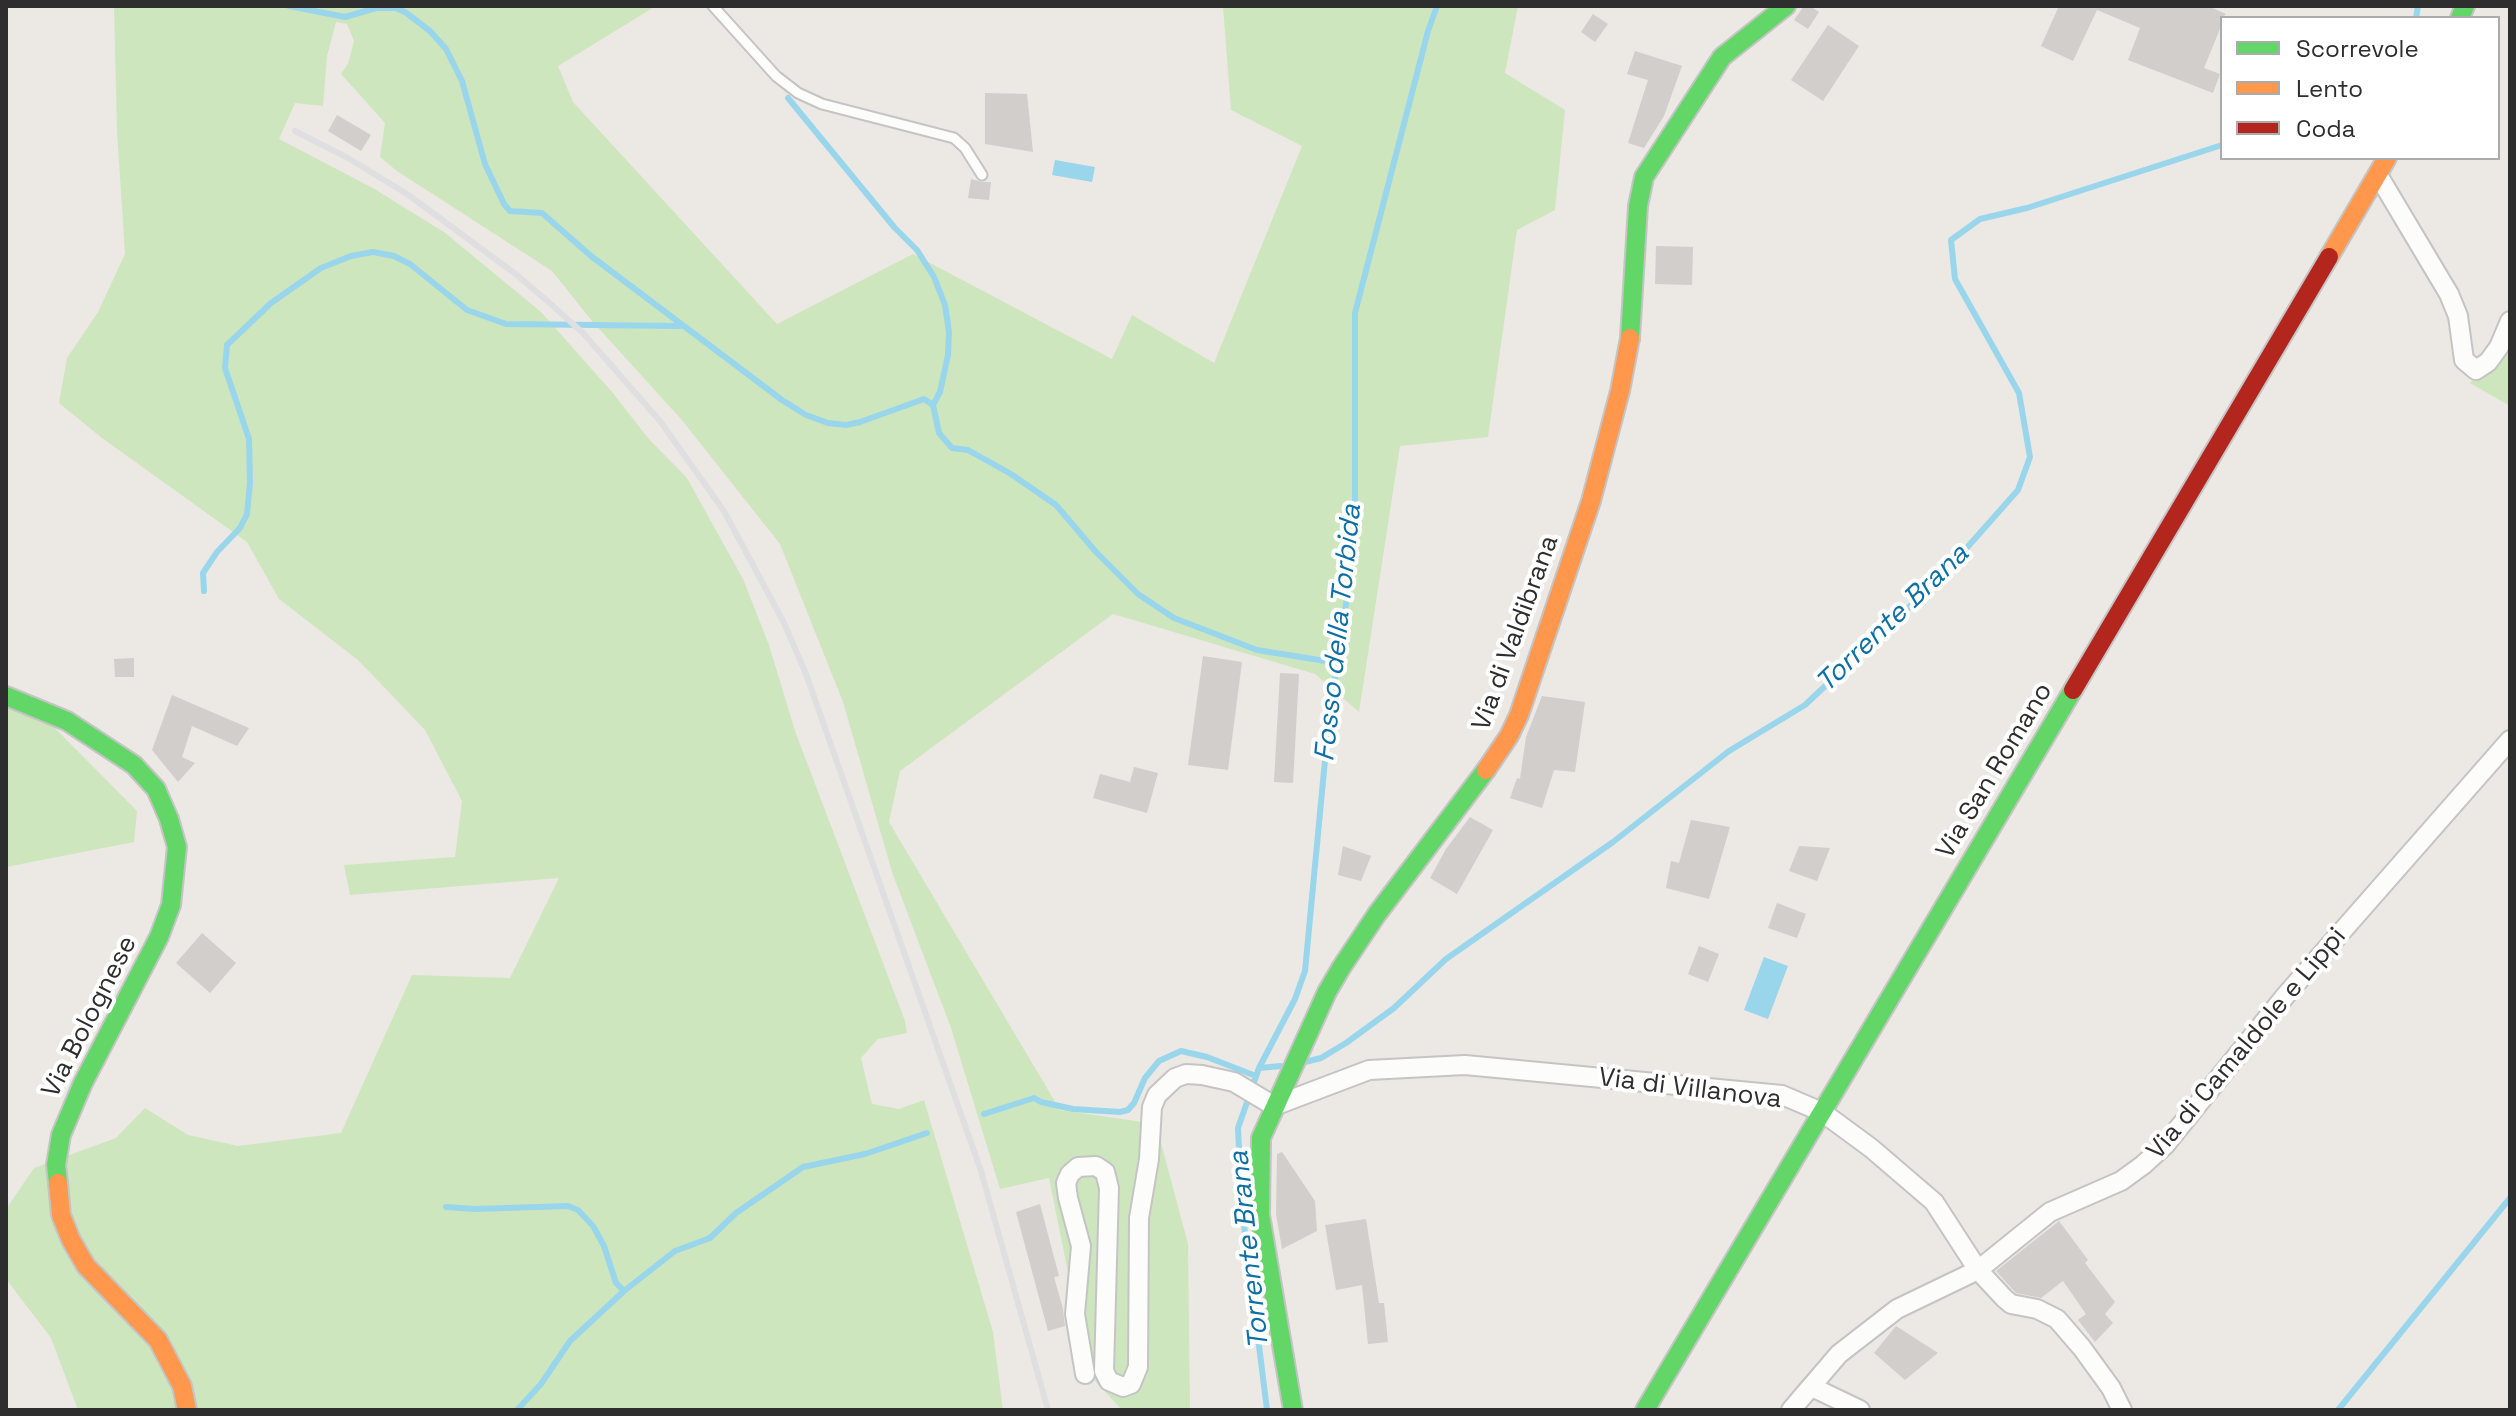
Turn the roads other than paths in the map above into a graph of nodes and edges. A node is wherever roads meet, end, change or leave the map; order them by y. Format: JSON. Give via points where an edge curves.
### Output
{"nodes":[{"id":1,"x":713,"y":6,"type":"edge"},
{"id":2,"x":1786,"y":6,"type":"edge"},
{"id":3,"x":2386,"y":160,"type":"edge"},
{"id":4,"x":982,"y":175,"type":"dead end"},
{"id":5,"x":2378,"y":175,"type":"junction"},
{"id":6,"x":2510,"y":321,"type":"edge"},
{"id":7,"x":6,"y":696,"type":"edge"},
{"id":8,"x":2510,"y":740,"type":"edge"},
{"id":9,"x":1274,"y":1106,"type":"junction"},
{"id":10,"x":1822,"y":1112,"type":"junction"},
{"id":11,"x":1978,"y":1270,"type":"junction"},
{"id":12,"x":1085,"y":1374,"type":"dead end"},
{"id":13,"x":1812,"y":1387,"type":"junction"},
{"id":14,"x":187,"y":1410,"type":"edge"},
{"id":15,"x":1293,"y":1410,"type":"edge"},
{"id":16,"x":1645,"y":1410,"type":"edge"},
{"id":17,"x":1791,"y":1410,"type":"edge"},
{"id":18,"x":1860,"y":1410,"type":"edge"},
{"id":19,"x":2122,"y":1410,"type":"edge"}],
"edges":[{"from":1,"to":4,"type":"lane","via":[[798,93],[954,138]]},
{"from":2,"to":9,"type":"street","name":"Via di Valdibrana","via":[[1722,57],[1644,177],[1631,330],[1620,391],[1591,501],[1514,726],[1341,968]]},
{"from":3,"to":5,"type":"street","name":"Via San Romano"},
{"from":5,"to":6,"type":"street","via":[[2449,294],[2464,360],[2476,370],[2488,362]]},
{"from":5,"to":10,"type":"street","name":"Via San Romano"},
{"from":7,"to":14,"type":"street","name":"Via Bolognese","via":[[67,721],[134,765],[156,789],[177,847],[171,905],[159,937],[83,1083],[61,1135],[56,1165],[61,1215],[71,1240],[86,1266],[158,1340],[182,1386]]},
{"from":8,"to":11,"type":"street","name":"Via di Camaldole e Lippi","via":[[2286,995],[2165,1145],[2121,1181],[2050,1212]]},
{"from":9,"to":10,"type":"street","name":"Via di Villanova","via":[[1369,1070],[1465,1065],[1782,1095]]},
{"from":9,"to":12,"type":"street","via":[[1234,1082],[1202,1075],[1175,1078],[1157,1095],[1139,1218],[1138,1367],[1131,1384],[1123,1387],[1109,1381],[1104,1371],[1109,1188],[1105,1172],[1096,1166],[1078,1167],[1070,1174],[1066,1190],[1081,1246],[1075,1314]]},
{"from":9,"to":15,"type":"street","name":"Via di Valdibrana","via":[[1261,1138],[1260,1215]]},
{"from":10,"to":11,"type":"street","name":"Via di Villanova","via":[[1934,1202]]},
{"from":10,"to":16,"type":"street","name":"Via San Romano"},
{"from":11,"to":13,"type":"street","name":"Via di Camaldole e Lippi","via":[[1869,1328]]},
{"from":11,"to":19,"type":"street","name":"Via di Villanova","via":[[2011,1304],[2057,1319]]},
{"from":13,"to":17,"type":"street","name":"Via di Camaldole e Lippi"},
{"from":13,"to":18,"type":"street"}]}
